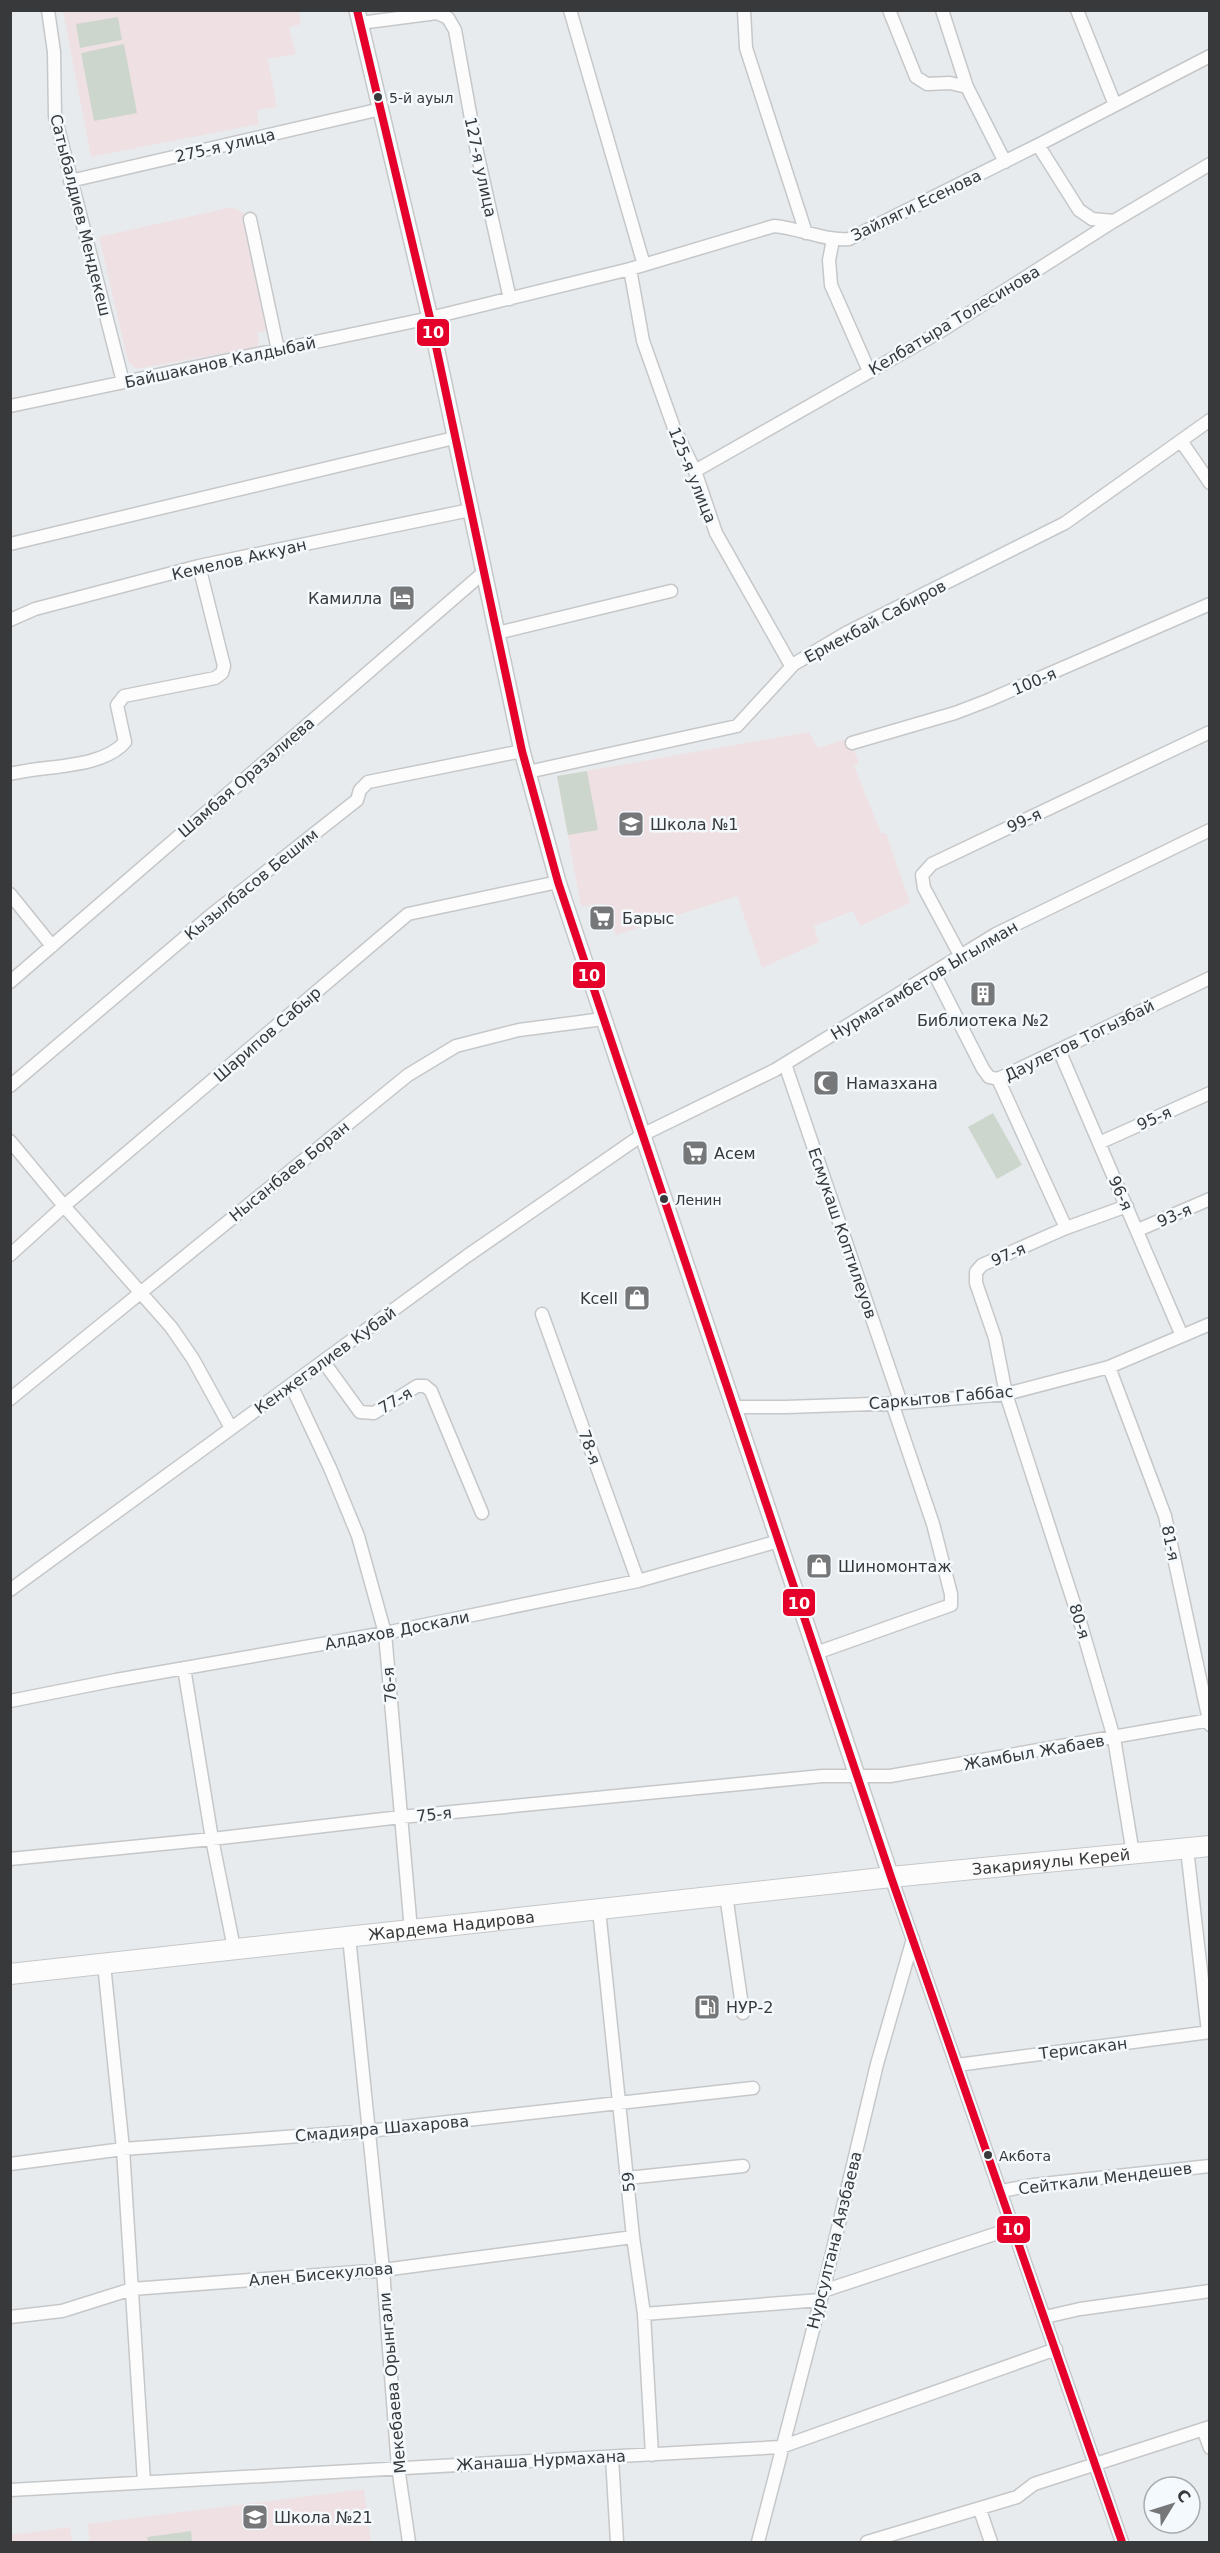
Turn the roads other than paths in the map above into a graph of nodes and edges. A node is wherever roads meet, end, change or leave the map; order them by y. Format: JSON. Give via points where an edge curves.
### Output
{"nodes":[{"id":1,"x":48,"y":10,"type":"edge"},
{"id":2,"x":570,"y":10,"type":"edge"},
{"id":3,"x":744,"y":10,"type":"edge"},
{"id":4,"x":889,"y":10,"type":"edge"},
{"id":5,"x":942,"y":10,"type":"edge"},
{"id":6,"x":1077,"y":10,"type":"edge"},
{"id":7,"x":359,"y":17,"type":"edge"},
{"id":8,"x":1209,"y":56,"type":"edge"},
{"id":9,"x":967,"y":87,"type":"junction"},
{"id":10,"x":1115,"y":105,"type":"junction"},
{"id":11,"x":381,"y":109,"type":"junction"},
{"id":12,"x":1038,"y":145,"type":"junction"},
{"id":13,"x":1005,"y":162,"type":"junction"},
{"id":14,"x":1209,"y":164,"type":"edge"},
{"id":15,"x":70,"y":181,"type":"junction"},
{"id":16,"x":250,"y":219,"type":"dead end"},
{"id":17,"x":1114,"y":221,"type":"junction"},
{"id":18,"x":806,"y":233,"type":"junction"},
{"id":19,"x":833,"y":240,"type":"junction"},
{"id":20,"x":644,"y":265,"type":"junction"},
{"id":21,"x":630,"y":269,"type":"junction"},
{"id":22,"x":510,"y":299,"type":"junction"},
{"id":23,"x":430,"y":318,"type":"junction"},
{"id":24,"x":278,"y":350,"type":"junction"},
{"id":25,"x":869,"y":371,"type":"junction"},
{"id":26,"x":123,"y":382,"type":"junction"},
{"id":27,"x":10,"y":406,"type":"edge"},
{"id":28,"x":1209,"y":420,"type":"edge"},
{"id":29,"x":454,"y":438,"type":"junction"},
{"id":30,"x":1181,"y":441,"type":"junction"},
{"id":31,"x":695,"y":471,"type":"junction"},
{"id":32,"x":1209,"y":483,"type":"edge"},
{"id":33,"x":470,"y":510,"type":"junction"},
{"id":34,"x":10,"y":544,"type":"edge"},
{"id":35,"x":200,"y":566,"type":"junction"},
{"id":36,"x":483,"y":573,"type":"junction"},
{"id":37,"x":671,"y":591,"type":"dead end"},
{"id":38,"x":1209,"y":604,"type":"edge"},
{"id":39,"x":10,"y":620,"type":"edge"},
{"id":40,"x":497,"y":633,"type":"junction"},
{"id":41,"x":794,"y":664,"type":"junction"},
{"id":42,"x":1209,"y":732,"type":"edge"},
{"id":43,"x":852,"y":743,"type":"dead end"},
{"id":44,"x":522,"y":751,"type":"junction"},
{"id":45,"x":528,"y":772,"type":"junction"},
{"id":46,"x":10,"y":774,"type":"edge"},
{"id":47,"x":1209,"y":830,"type":"edge"},
{"id":48,"x":558,"y":882,"type":"junction"},
{"id":49,"x":10,"y":894,"type":"edge"},
{"id":50,"x":52,"y":946,"type":"junction"},
{"id":51,"x":960,"y":955,"type":"junction"},
{"id":52,"x":934,"y":973,"type":"junction"},
{"id":53,"x":1209,"y":978,"type":"edge"},
{"id":54,"x":10,"y":982,"type":"edge"},
{"id":55,"x":603,"y":1019,"type":"junction"},
{"id":56,"x":1059,"y":1050,"type":"junction"},
{"id":57,"x":785,"y":1064,"type":"junction"},
{"id":58,"x":998,"y":1079,"type":"junction"},
{"id":59,"x":10,"y":1086,"type":"edge"},
{"id":60,"x":1209,"y":1093,"type":"edge"},
{"id":61,"x":642,"y":1135,"type":"junction"},
{"id":62,"x":10,"y":1141,"type":"edge"},
{"id":63,"x":1099,"y":1143,"type":"junction"},
{"id":64,"x":1209,"y":1199,"type":"edge"},
{"id":65,"x":64,"y":1206,"type":"junction"},
{"id":66,"x":1127,"y":1206,"type":"junction"},
{"id":67,"x":1066,"y":1228,"type":"junction"},
{"id":68,"x":1138,"y":1230,"type":"junction"},
{"id":69,"x":10,"y":1255,"type":"edge"},
{"id":70,"x":141,"y":1291,"type":"junction"},
{"id":71,"x":542,"y":1314,"type":"dead end"},
{"id":72,"x":1209,"y":1324,"type":"edge"},
{"id":73,"x":1182,"y":1336,"type":"junction"},
{"id":74,"x":323,"y":1362,"type":"junction"},
{"id":75,"x":1110,"y":1367,"type":"junction"},
{"id":76,"x":291,"y":1385,"type":"junction"},
{"id":77,"x":1006,"y":1394,"type":"junction"},
{"id":78,"x":10,"y":1399,"type":"edge"},
{"id":79,"x":896,"y":1403,"type":"junction"},
{"id":80,"x":733,"y":1407,"type":"junction"},
{"id":81,"x":231,"y":1428,"type":"junction"},
{"id":82,"x":482,"y":1513,"type":"dead end"},
{"id":83,"x":779,"y":1541,"type":"junction"},
{"id":84,"x":638,"y":1581,"type":"junction"},
{"id":85,"x":10,"y":1590,"type":"edge"},
{"id":86,"x":385,"y":1634,"type":"junction"},
{"id":87,"x":816,"y":1653,"type":"junction"},
{"id":88,"x":184,"y":1668,"type":"junction"},
{"id":89,"x":10,"y":1701,"type":"edge"},
{"id":90,"x":1209,"y":1722,"type":"edge"},
{"id":91,"x":1114,"y":1738,"type":"junction"},
{"id":92,"x":858,"y":1777,"type":"junction"},
{"id":93,"x":401,"y":1817,"type":"junction"},
{"id":94,"x":212,"y":1839,"type":"junction"},
{"id":95,"x":1209,"y":1846,"type":"edge"},
{"id":96,"x":1186,"y":1849,"type":"junction"},
{"id":97,"x":1133,"y":1854,"type":"junction"},
{"id":98,"x":10,"y":1859,"type":"edge"},
{"id":99,"x":891,"y":1877,"type":"junction"},
{"id":100,"x":726,"y":1895,"type":"junction"},
{"id":101,"x":599,"y":1910,"type":"junction"},
{"id":102,"x":411,"y":1930,"type":"junction"},
{"id":103,"x":349,"y":1937,"type":"junction"},
{"id":104,"x":914,"y":1939,"type":"junction"},
{"id":105,"x":234,"y":1948,"type":"junction"},
{"id":106,"x":104,"y":1964,"type":"junction"},
{"id":107,"x":10,"y":1974,"type":"edge"},
{"id":108,"x":743,"y":2013,"type":"dead end"},
{"id":109,"x":1209,"y":2032,"type":"edge"},
{"id":110,"x":957,"y":2065,"type":"junction"},
{"id":111,"x":753,"y":2088,"type":"dead end"},
{"id":112,"x":620,"y":2102,"type":"junction"},
{"id":113,"x":368,"y":2131,"type":"junction"},
{"id":114,"x":123,"y":2149,"type":"junction"},
{"id":115,"x":10,"y":2164,"type":"edge"},
{"id":116,"x":744,"y":2166,"type":"dead end"},
{"id":117,"x":1209,"y":2166,"type":"edge"},
{"id":118,"x":627,"y":2178,"type":"junction"},
{"id":119,"x":1001,"y":2191,"type":"junction"},
{"id":120,"x":1013,"y":2228,"type":"junction"},
{"id":121,"x":633,"y":2237,"type":"junction"},
{"id":122,"x":383,"y":2270,"type":"junction"},
{"id":123,"x":132,"y":2289,"type":"junction"},
{"id":124,"x":1209,"y":2291,"type":"edge"},
{"id":125,"x":821,"y":2295,"type":"junction"},
{"id":126,"x":644,"y":2314,"type":"junction"},
{"id":127,"x":10,"y":2317,"type":"edge"},
{"id":128,"x":1045,"y":2317,"type":"junction"},
{"id":129,"x":1056,"y":2349,"type":"junction"},
{"id":130,"x":1206,"y":2428,"type":"edge"},
{"id":131,"x":781,"y":2447,"type":"junction"},
{"id":132,"x":1209,"y":2448,"type":"edge"},
{"id":133,"x":652,"y":2454,"type":"junction"},
{"id":134,"x":612,"y":2457,"type":"junction"},
{"id":135,"x":1095,"y":2463,"type":"junction"},
{"id":136,"x":399,"y":2467,"type":"junction"},
{"id":137,"x":144,"y":2482,"type":"junction"},
{"id":138,"x":10,"y":2490,"type":"edge"},
{"id":139,"x":980,"y":2510,"type":"junction"},
{"id":140,"x":409,"y":2542,"type":"edge"},
{"id":141,"x":617,"y":2542,"type":"edge"},
{"id":142,"x":758,"y":2542,"type":"edge"},
{"id":143,"x":867,"y":2542,"type":"edge"},
{"id":144,"x":991,"y":2542,"type":"edge"},
{"id":145,"x":1122,"y":2542,"type":"edge"}],
"edges":[{"from":1,"to":15,"type":"street","name":"Сатыбалдиев Мендекеш","via":[[54,52],[55,116]]},
{"from":2,"to":20,"type":"street"},
{"from":3,"to":18,"type":"street","via":[[746,48]]},
{"from":4,"to":9,"type":"street","via":[[916,77],[927,84],[950,82]]},
{"from":5,"to":9,"type":"street"},
{"from":6,"to":10,"type":"street"},
{"from":7,"to":11,"type":"street"},
{"from":7,"to":22,"type":"street","name":"127-я улица","via":[[437,13],[448,18],[455,30]]},
{"from":8,"to":10,"type":"street","name":"Зайляги Есенова"},
{"from":9,"to":13,"type":"street"},
{"from":10,"to":12,"type":"street","name":"Зайляги Есенова"},
{"from":11,"to":15,"type":"street","name":"275-я улица"},
{"from":11,"to":23,"type":"street"},
{"from":12,"to":13,"type":"street","name":"Зайляги Есенова"},
{"from":12,"to":17,"type":"street","via":[[1079,210],[1092,219]]},
{"from":13,"to":19,"type":"street","name":"Зайляги Есенова","via":[[849,239]]},
{"from":14,"to":17,"type":"street","name":"Келбатыра Толесинова"},
{"from":15,"to":26,"type":"street","name":"Сатыбалдиев Мендекеш"},
{"from":16,"to":24,"type":"street"},
{"from":17,"to":25,"type":"street","name":"Келбатыра Толесинова","via":[[941,331]]},
{"from":18,"to":19,"type":"street","name":"Зайляги Есенова"},
{"from":18,"to":20,"type":"street","name":"Зайляги Есенова","via":[[774,226]]},
{"from":19,"to":25,"type":"street","via":[[829,260],[831,285]]},
{"from":20,"to":21,"type":"street","name":"Зайляги Есенова"},
{"from":21,"to":22,"type":"street","name":"Зайляги Есенова"},
{"from":21,"to":31,"type":"street","name":"125-я улица","via":[[643,341],[674,428]]},
{"from":22,"to":23,"type":"street","name":"Зайляги Есенова"},
{"from":23,"to":24,"type":"street","name":"Байшаканов Калдыбай"},
{"from":23,"to":29,"type":"street"},
{"from":24,"to":26,"type":"street","name":"Байшаканов Калдыбай"},
{"from":25,"to":31,"type":"street","name":"Келбатыра Толесинова"},
{"from":26,"to":27,"type":"street","name":"Байшаканов Калдыбай"},
{"from":28,"to":30,"type":"street","name":"Ермекбай Сабиров"},
{"from":29,"to":33,"type":"street"},
{"from":29,"to":34,"type":"street"},
{"from":30,"to":32,"type":"street"},
{"from":30,"to":41,"type":"street","name":"Ермекбай Сабиров","via":[[1065,523],[848,632]]},
{"from":31,"to":41,"type":"street","name":"125-я улица","via":[[716,533],[789,662]]},
{"from":33,"to":35,"type":"street","name":"Кемелов Аккуан"},
{"from":33,"to":36,"type":"street"},
{"from":35,"to":39,"type":"street","name":"Кемелов Аккуан","via":[[35,609]]},
{"from":35,"to":46,"type":"street","via":[[224,666],[222,673],[215,678],[124,696],[117,705],[125,742],[101,759]]},
{"from":36,"to":40,"type":"street"},
{"from":36,"to":50,"type":"street","name":"Шамбая Оразалиева"},
{"from":37,"to":40,"type":"street"},
{"from":38,"to":43,"type":"street","name":"100-я","via":[[989,700]]},
{"from":40,"to":44,"type":"street"},
{"from":41,"to":45,"type":"street","name":"Ермекбай Сабиров","via":[[737,726]]},
{"from":42,"to":51,"type":"street","name":"99-я","via":[[932,864],[922,875],[924,888]]},
{"from":44,"to":45,"type":"street"},
{"from":44,"to":59,"type":"street","name":"Кызылбасов Бешим","via":[[368,782],[357,800],[210,916]]},
{"from":45,"to":48,"type":"street"},
{"from":47,"to":51,"type":"street","name":"Нурмагамбетов Ыгылман"},
{"from":48,"to":55,"type":"street"},
{"from":48,"to":65,"type":"street","name":"Шарипов Сабыр","via":[[408,914]]},
{"from":49,"to":50,"type":"street"},
{"from":50,"to":54,"type":"street","name":"Шамбая Оразалиева"},
{"from":51,"to":52,"type":"street","name":"Нурмагамбетов Ыгылман"},
{"from":52,"to":57,"type":"street","name":"Нурмагамбетов Ыгылман"},
{"from":52,"to":58,"type":"street","name":"Даулетов Тогызбай","via":[[983,1069],[989,1077]]},
{"from":53,"to":56,"type":"street","name":"Даулетов Тогызбай"},
{"from":55,"to":61,"type":"street"},
{"from":55,"to":70,"type":"street","name":"Нысанбаев Боран","via":[[519,1030],[456,1046],[408,1075]]},
{"from":56,"to":58,"type":"street","name":"Даулетов Тогызбай"},
{"from":56,"to":63,"type":"street","name":"96-я"},
{"from":57,"to":61,"type":"street","name":"Нурмагамбетов Ыгылман"},
{"from":57,"to":79,"type":"street","name":"Есмукаш Коптилеуов"},
{"from":58,"to":67,"type":"street"},
{"from":60,"to":63,"type":"street","name":"95-я"},
{"from":61,"to":74,"type":"street","name":"Кенжегалиев Кубай"},
{"from":61,"to":80,"type":"street"},
{"from":62,"to":65,"type":"street"},
{"from":63,"to":66,"type":"street","name":"96-я"},
{"from":64,"to":68,"type":"street","name":"93-я"},
{"from":65,"to":69,"type":"street","name":"Шарипов Сабыр"},
{"from":65,"to":70,"type":"street"},
{"from":66,"to":67,"type":"street","name":"97-я"},
{"from":66,"to":68,"type":"street","name":"96-я"},
{"from":67,"to":77,"type":"street","name":"97-я","via":[[982,1265],[976,1272]]},
{"from":68,"to":73,"type":"street","name":"96-я"},
{"from":70,"to":78,"type":"street","name":"Нысанбаев Боран"},
{"from":70,"to":81,"type":"street","via":[[193,1359]]},
{"from":71,"to":84,"type":"street","name":"78-я"},
{"from":72,"to":73,"type":"street","name":"Саркытов Габбас"},
{"from":73,"to":75,"type":"street","name":"Саркытов Габбас"},
{"from":74,"to":76,"type":"street","name":"Кенжегалиев Кубай"},
{"from":74,"to":82,"type":"street","name":"77-я","via":[[360,1412],[367,1414],[375,1413],[417,1386],[431,1391]]},
{"from":75,"to":77,"type":"street","name":"Саркытов Габбас"},
{"from":75,"to":90,"type":"street","name":"81-я","via":[[1165,1516]]},
{"from":76,"to":81,"type":"street","name":"Кенжегалиев Кубай"},
{"from":76,"to":86,"type":"street","name":"76-я","via":[[358,1536]]},
{"from":77,"to":79,"type":"street","name":"Саркытов Габбас"},
{"from":77,"to":91,"type":"street","name":"80-я","via":[[1082,1625]]},
{"from":79,"to":80,"type":"street","name":"Саркытов Габбас"},
{"from":79,"to":87,"type":"street","name":"Есмукаш Коптилеуов","via":[[933,1524],[951,1605]]},
{"from":80,"to":83,"type":"street"},
{"from":81,"to":85,"type":"street","name":"Кенжегалиев Кубай"},
{"from":83,"to":84,"type":"street","name":"Алдахов Доскали"},
{"from":83,"to":87,"type":"street"},
{"from":84,"to":86,"type":"street","name":"Алдахов Доскали"},
{"from":86,"to":88,"type":"street","name":"Алдахов Доскали"},
{"from":86,"to":93,"type":"street","name":"76-я"},
{"from":87,"to":92,"type":"street"},
{"from":88,"to":89,"type":"street","name":"Алдахов Доскали"},
{"from":88,"to":94,"type":"street"},
{"from":90,"to":91,"type":"street","name":"Жамбыл Жабаев"},
{"from":91,"to":92,"type":"street","name":"Жамбыл Жабаев","via":[[890,1776]]},
{"from":91,"to":97,"type":"street","name":"80-я"},
{"from":92,"to":93,"type":"street","name":"75-я","via":[[822,1776]]},
{"from":92,"to":99,"type":"street"},
{"from":93,"to":94,"type":"street","name":"75-я"},
{"from":93,"to":102,"type":"street","name":"76-я"},
{"from":94,"to":98,"type":"street","name":"75-я"},
{"from":94,"to":105,"type":"street"},
{"from":95,"to":96,"type":"highway","name":"Закарияулы Керей"},
{"from":96,"to":97,"type":"highway","name":"Закарияулы Керей"},
{"from":96,"to":109,"type":"street"},
{"from":97,"to":99,"type":"highway","name":"Закарияулы Керей"},
{"from":99,"to":100,"type":"highway","name":"Жардема Надирова"},
{"from":99,"to":104,"type":"street"},
{"from":100,"to":101,"type":"highway","name":"Жардема Надирова"},
{"from":100,"to":108,"type":"street"},
{"from":101,"to":102,"type":"highway","name":"Жардема Надирова"},
{"from":101,"to":112,"type":"street","name":"59"},
{"from":102,"to":103,"type":"highway","name":"Жардема Надирова"},
{"from":103,"to":105,"type":"highway","name":"Жардема Надирова"},
{"from":103,"to":113,"type":"street","name":"Мекебаева Орынгали"},
{"from":104,"to":110,"type":"street"},
{"from":104,"to":125,"type":"street","name":"Нурсултана Аязбаева","via":[[878,2064]]},
{"from":105,"to":106,"type":"highway","name":"Жардема Надирова"},
{"from":106,"to":107,"type":"highway","name":"Жардема Надирова"},
{"from":106,"to":114,"type":"street"},
{"from":109,"to":110,"type":"street","name":"Терисакан"},
{"from":110,"to":119,"type":"street"},
{"from":111,"to":112,"type":"street","name":"Смадияра Шахарова"},
{"from":112,"to":113,"type":"street","name":"Смадияра Шахарова"},
{"from":112,"to":118,"type":"street","name":"59"},
{"from":113,"to":114,"type":"street","name":"Смадияра Шахарова"},
{"from":113,"to":122,"type":"street","name":"Мекебаева Орынгали"},
{"from":114,"to":115,"type":"street","name":"Смадияра Шахарова"},
{"from":114,"to":123,"type":"street"},
{"from":116,"to":118,"type":"street"},
{"from":117,"to":119,"type":"street","name":"Сейткали Мендешев"},
{"from":118,"to":121,"type":"street","name":"59"},
{"from":119,"to":120,"type":"street"},
{"from":120,"to":125,"type":"street"},
{"from":120,"to":128,"type":"street"},
{"from":121,"to":122,"type":"street","name":"Ален Бисекулова"},
{"from":121,"to":126,"type":"street","name":"59"},
{"from":122,"to":123,"type":"street","name":"Ален Бисекулова"},
{"from":122,"to":136,"type":"street","name":"Мекебаева Орынгали"},
{"from":123,"to":127,"type":"street","name":"Ален Бисекулова","via":[[62,2311]]},
{"from":123,"to":137,"type":"street"},
{"from":124,"to":128,"type":"street"},
{"from":125,"to":126,"type":"street"},
{"from":125,"to":131,"type":"street","name":"Нурсултана Аязбаева"},
{"from":126,"to":133,"type":"street","name":"59"},
{"from":128,"to":129,"type":"street"},
{"from":129,"to":131,"type":"street","name":"Жанаша Нурмахана"},
{"from":129,"to":135,"type":"street"},
{"from":130,"to":132,"type":"street"},
{"from":130,"to":135,"type":"street"},
{"from":131,"to":133,"type":"street","name":"Жанаша Нурмахана"},
{"from":131,"to":142,"type":"street","name":"Нурсултана Аязбаева"},
{"from":133,"to":134,"type":"street","name":"Жанаша Нурмахана"},
{"from":134,"to":136,"type":"street","name":"Жанаша Нурмахана"},
{"from":134,"to":141,"type":"street"},
{"from":135,"to":139,"type":"street","via":[[1034,2484],[1017,2497]]},
{"from":135,"to":145,"type":"street"},
{"from":136,"to":137,"type":"street","name":"Жанаша Нурмахана"},
{"from":136,"to":140,"type":"street","name":"Мекебаева Орынгали"},
{"from":137,"to":138,"type":"street","name":"Жанаша Нурмахана"},
{"from":139,"to":143,"type":"street"},
{"from":139,"to":144,"type":"street"}]}
